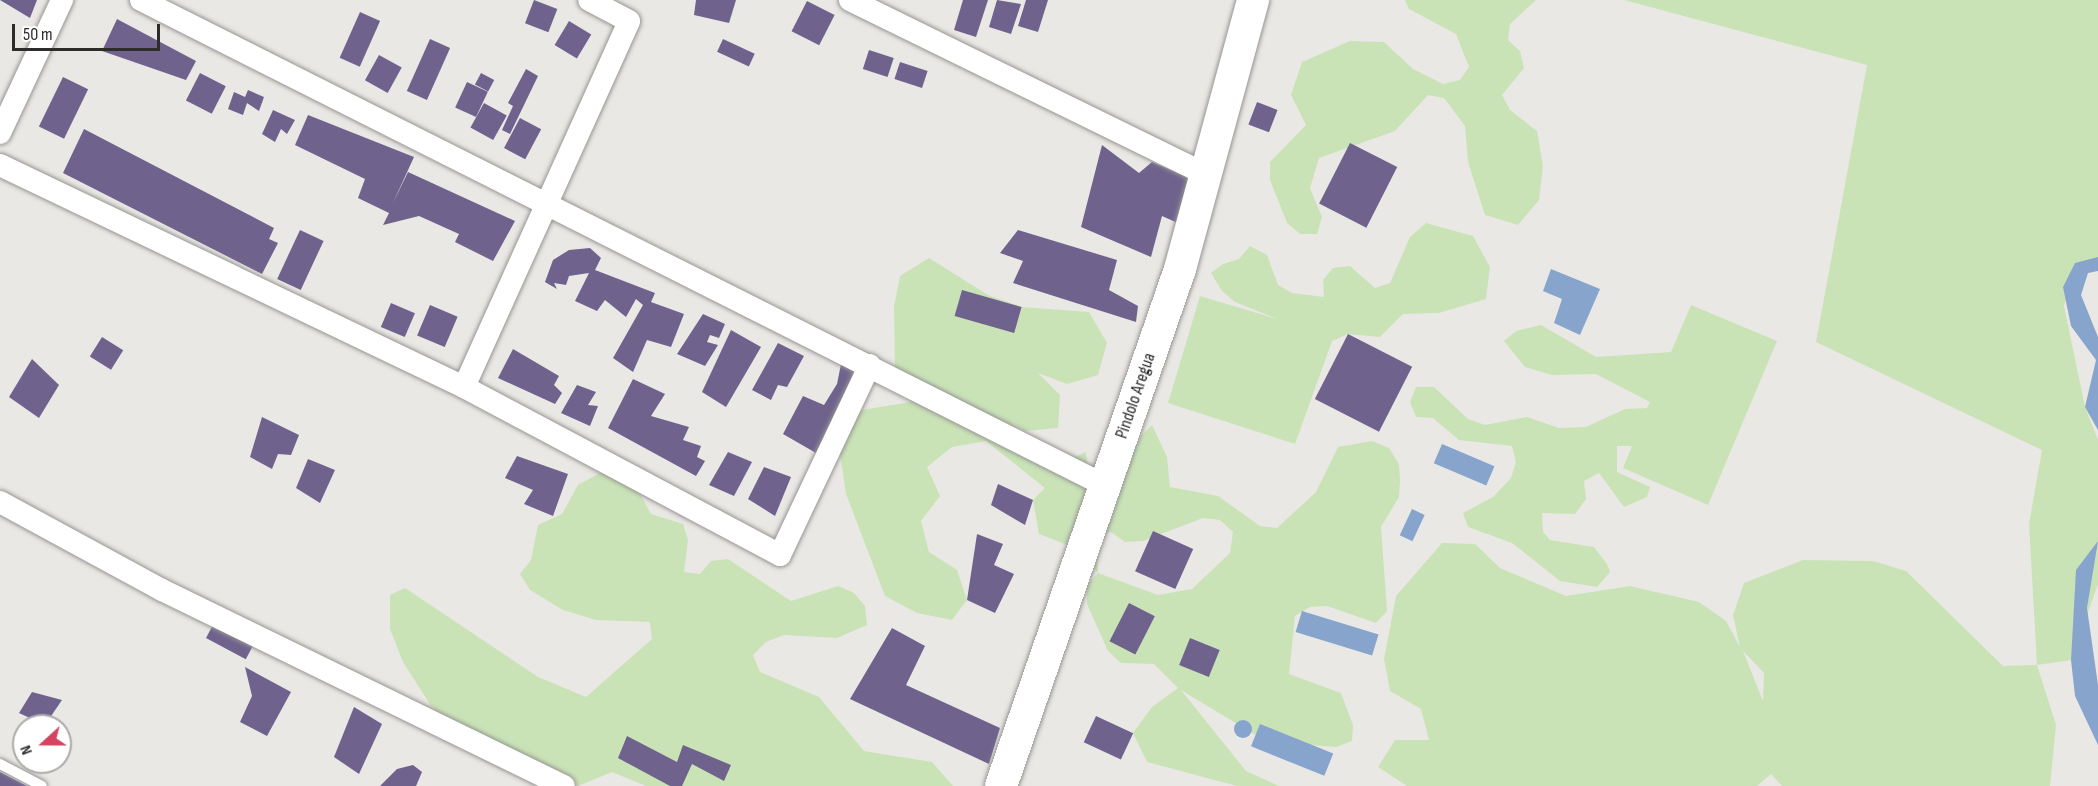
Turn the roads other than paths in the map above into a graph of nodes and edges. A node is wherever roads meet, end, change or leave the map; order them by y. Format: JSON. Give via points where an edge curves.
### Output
{"nodes":[{"id":1,"x":62,"y":0,"type":"edge"},
{"id":2,"x":141,"y":0,"type":"edge"},
{"id":3,"x":589,"y":0,"type":"edge"},
{"id":4,"x":850,"y":0,"type":"edge"},
{"id":5,"x":1253,"y":0,"type":"edge"},
{"id":6,"x":0,"y":133,"type":"edge"},
{"id":7,"x":0,"y":165,"type":"edge"},
{"id":8,"x":1208,"y":175,"type":"junction"},
{"id":9,"x":547,"y":203,"type":"junction"},
{"id":10,"x":870,"y":365,"type":"junction"},
{"id":11,"x":464,"y":387,"type":"junction"},
{"id":12,"x":1104,"y":485,"type":"junction"},
{"id":13,"x":0,"y":502,"type":"edge"},
{"id":14,"x":0,"y":765,"type":"edge"},
{"id":15,"x":42,"y":786,"type":"edge"},
{"id":16,"x":564,"y":786,"type":"edge"},
{"id":17,"x":1001,"y":786,"type":"edge"}],
"edges":[{"from":1,"to":6,"type":"street"},
{"from":2,"to":9,"type":"street"},
{"from":3,"to":9,"type":"street","via":[[629,21]]},
{"from":4,"to":8,"type":"street"},
{"from":5,"to":8,"type":"main road","name":"Pindolo Aregua"},
{"from":7,"to":11,"type":"street"},
{"from":8,"to":12,"type":"main road","name":"Pindolo Aregua"},
{"from":9,"to":10,"type":"street"},
{"from":9,"to":11,"type":"street"},
{"from":10,"to":11,"type":"street","via":[[780,555]]},
{"from":10,"to":12,"type":"street"},
{"from":12,"to":17,"type":"main road","name":"Pindolo Aregua"},
{"from":13,"to":16,"type":"street","via":[[162,590]]},
{"from":14,"to":15,"type":"lane"}]}
